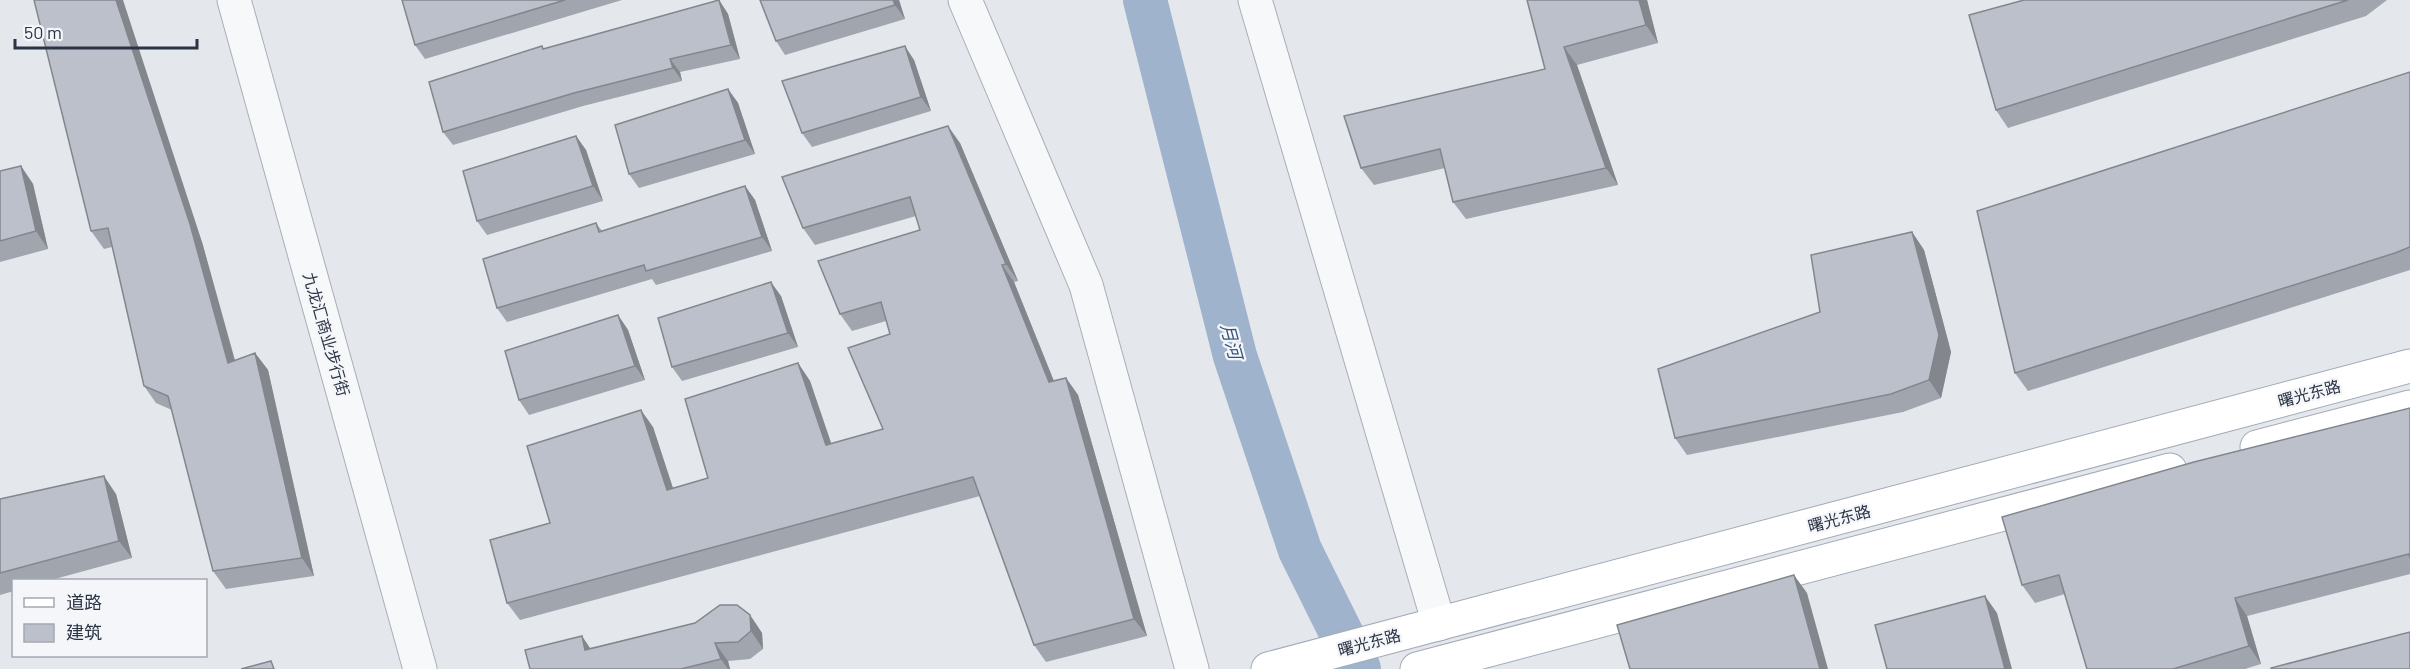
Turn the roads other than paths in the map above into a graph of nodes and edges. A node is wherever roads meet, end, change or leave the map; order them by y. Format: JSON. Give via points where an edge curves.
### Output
{"nodes":[{"id":1,"x":234,"y":0,"type":"edge"},
{"id":2,"x":965,"y":0,"type":"edge"},
{"id":3,"x":1255,"y":0,"type":"edge"},
{"id":4,"x":2410,"y":366,"type":"edge"},
{"id":5,"x":2410,"y":407,"type":"edge"},
{"id":6,"x":1439,"y":624,"type":"junction"},
{"id":7,"x":420,"y":669,"type":"edge"},
{"id":8,"x":1192,"y":669,"type":"edge"},
{"id":9,"x":1268,"y":669,"type":"edge"},
{"id":10,"x":1417,"y":669,"type":"edge"}],
"edges":[{"from":1,"to":7,"type":"street","name":"九龙汇商业步行街"},
{"from":2,"to":8,"type":"street","via":[[1086,285]]},
{"from":3,"to":6,"type":"street"},
{"from":4,"to":6,"type":"main road","name":"曙光东路"},
{"from":5,"to":10,"type":"main road"},
{"from":6,"to":9,"type":"main road","name":"曙光东路"}]}
